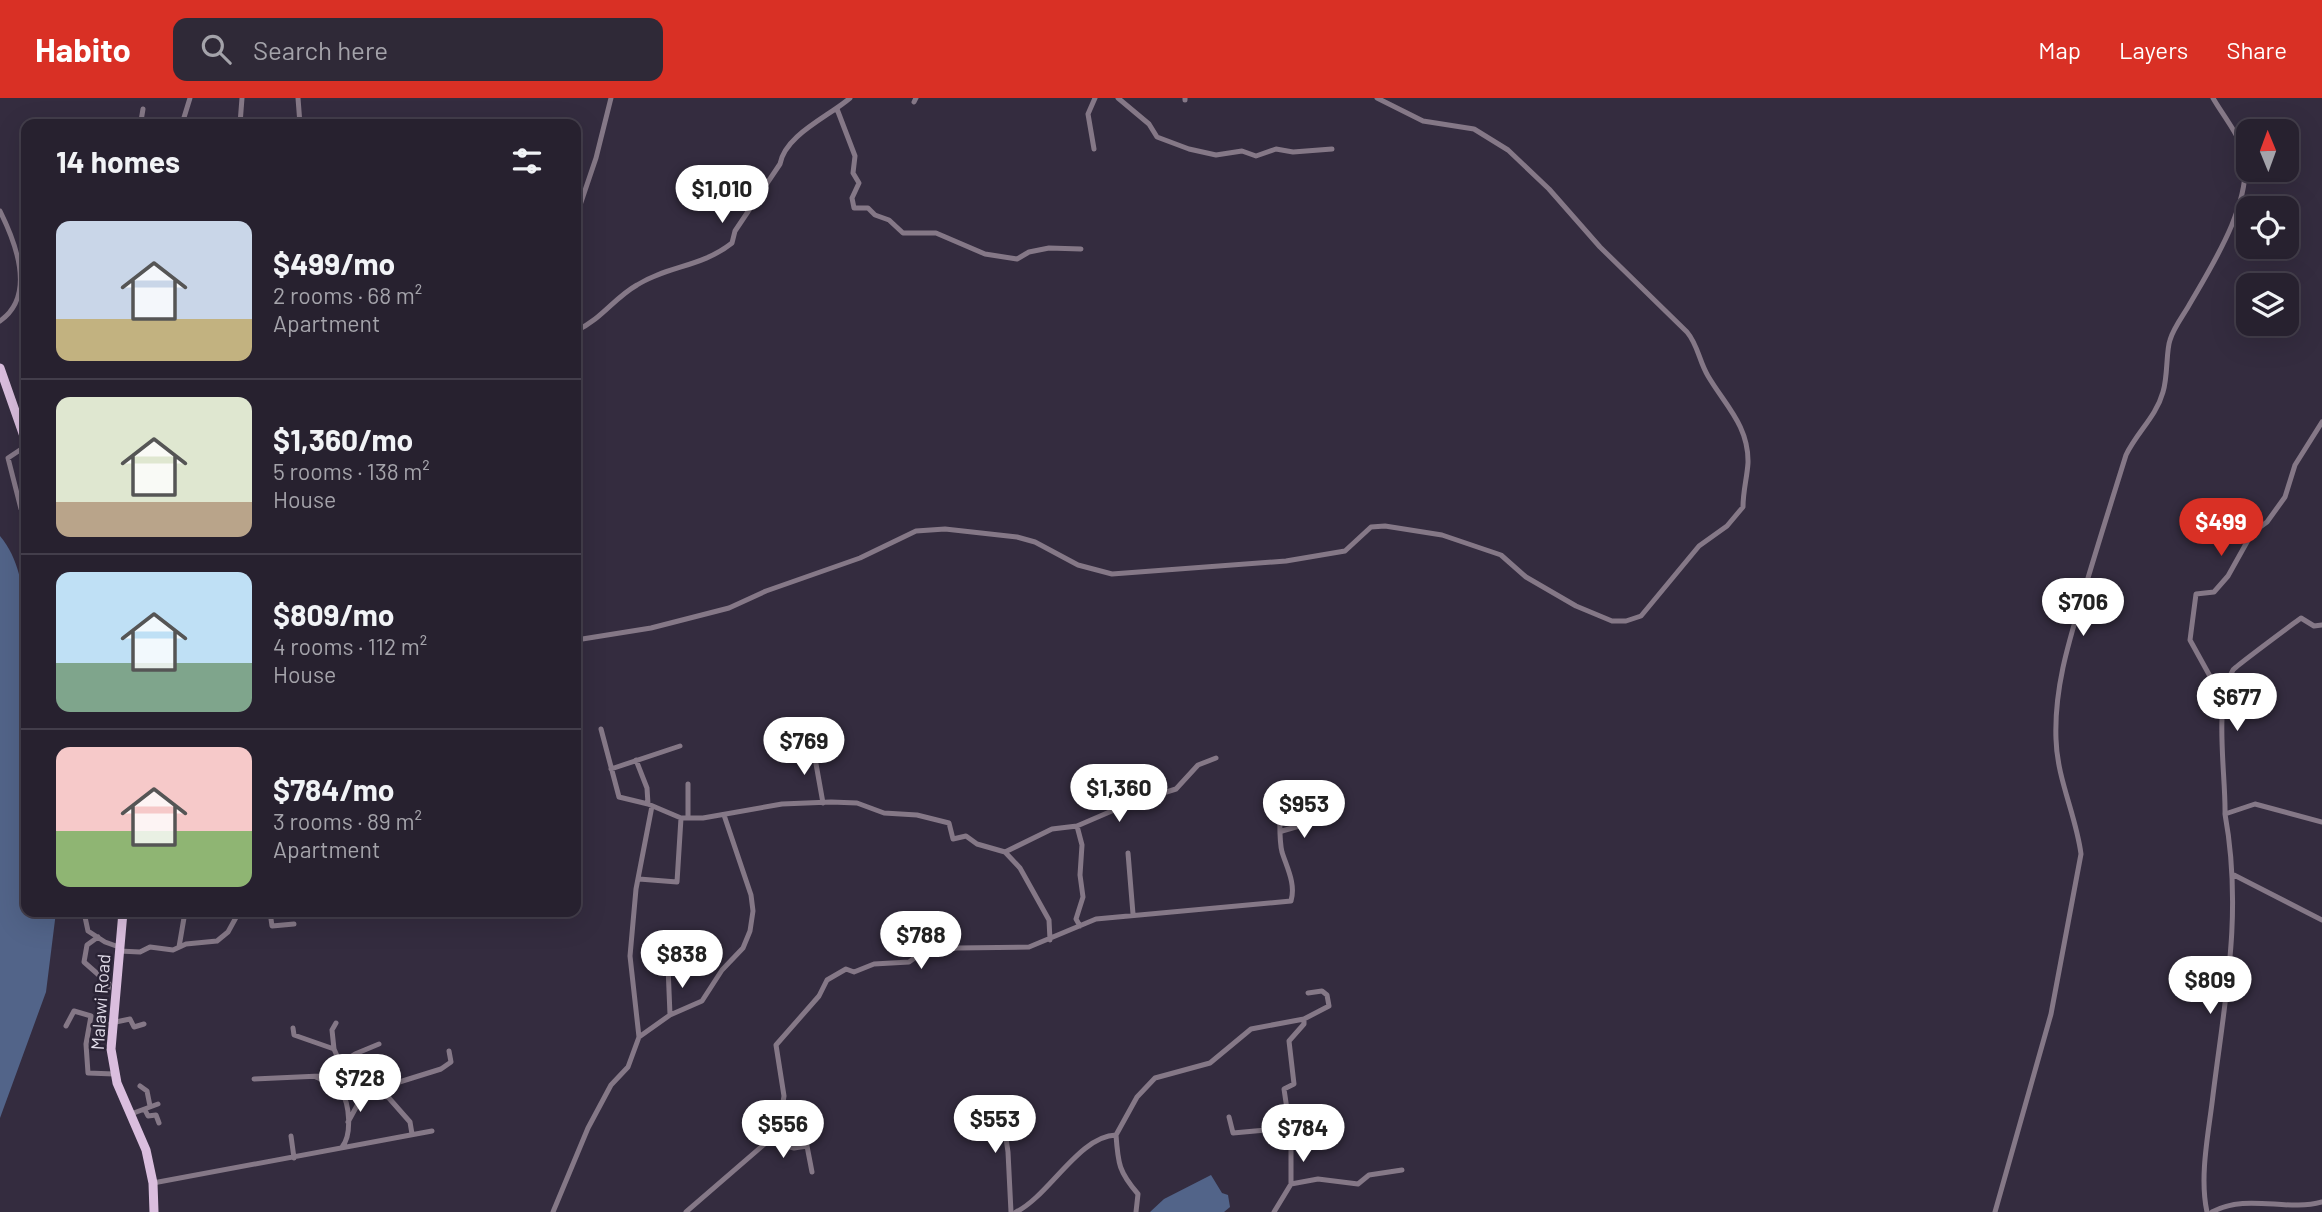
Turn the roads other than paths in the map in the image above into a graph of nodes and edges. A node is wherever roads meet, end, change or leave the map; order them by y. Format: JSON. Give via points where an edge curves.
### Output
{"nodes":[{"id":1,"x":190,"y":98,"type":"edge"},
{"id":2,"x":242,"y":98,"type":"edge"},
{"id":3,"x":298,"y":98,"type":"edge"},
{"id":4,"x":611,"y":98,"type":"edge"},
{"id":5,"x":850,"y":98,"type":"edge"},
{"id":6,"x":1095,"y":98,"type":"edge"},
{"id":7,"x":1118,"y":98,"type":"edge"},
{"id":8,"x":1377,"y":98,"type":"edge"},
{"id":9,"x":2213,"y":98,"type":"edge"},
{"id":10,"x":143,"y":109,"type":"dead end"},
{"id":11,"x":837,"y":109,"type":"junction"},
{"id":12,"x":141,"y":119,"type":"edge"},
{"id":13,"x":184,"y":119,"type":"edge"},
{"id":14,"x":240,"y":119,"type":"edge"},
{"id":15,"x":299,"y":119,"type":"edge"},
{"id":16,"x":1094,"y":149,"type":"dead end"},
{"id":17,"x":1332,"y":149,"type":"dead end"},
{"id":18,"x":581,"y":202,"type":"edge"},
{"id":19,"x":0,"y":211,"type":"edge"},
{"id":20,"x":1081,"y":249,"type":"dead end"},
{"id":21,"x":20,"y":280,"type":"joint"},
{"id":22,"x":0,"y":321,"type":"edge"},
{"id":23,"x":581,"y":329,"type":"edge"},
{"id":24,"x":0,"y":368,"type":"edge"},
{"id":25,"x":2322,"y":422,"type":"edge"},
{"id":26,"x":21,"y":429,"type":"edge"},
{"id":27,"x":21,"y":448,"type":"edge"},
{"id":28,"x":21,"y":509,"type":"dead end"},
{"id":29,"x":2322,"y":625,"type":"edge"},
{"id":30,"x":581,"y":639,"type":"edge"},
{"id":31,"x":2222,"y":698,"type":"junction"},
{"id":32,"x":601,"y":729,"type":"dead end"},
{"id":33,"x":808,"y":739,"type":"dead end"},
{"id":34,"x":680,"y":746,"type":"dead end"},
{"id":35,"x":1216,"y":758,"type":"dead end"},
{"id":36,"x":636,"y":760,"type":"junction"},
{"id":37,"x":611,"y":769,"type":"junction"},
{"id":38,"x":688,"y":784,"type":"dead end"},
{"id":39,"x":1283,"y":790,"type":"dead end"},
{"id":40,"x":823,"y":803,"type":"junction"},
{"id":41,"x":650,"y":805,"type":"junction"},
{"id":42,"x":2225,"y":814,"type":"junction"},
{"id":43,"x":724,"y":815,"type":"junction"},
{"id":44,"x":1334,"y":816,"type":"dead end"},
{"id":45,"x":684,"y":818,"type":"junction"},
{"id":46,"x":2322,"y":822,"type":"edge"},
{"id":47,"x":1077,"y":826,"type":"junction"},
{"id":48,"x":1282,"y":831,"type":"junction"},
{"id":49,"x":1005,"y":852,"type":"junction"},
{"id":50,"x":1128,"y":853,"type":"dead end"},
{"id":51,"x":2234,"y":875,"type":"junction"},
{"id":52,"x":639,"y":879,"type":"junction"},
{"id":53,"x":1133,"y":914,"type":"junction"},
{"id":54,"x":85,"y":917,"type":"dead end"},
{"id":55,"x":122,"y":917,"type":"edge"},
{"id":56,"x":184,"y":917,"type":"edge"},
{"id":57,"x":236,"y":917,"type":"edge"},
{"id":58,"x":271,"y":917,"type":"edge"},
{"id":59,"x":2322,"y":920,"type":"edge"},
{"id":60,"x":294,"y":924,"type":"dead end"},
{"id":61,"x":1080,"y":926,"type":"junction"},
{"id":62,"x":98,"y":937,"type":"junction"},
{"id":63,"x":1050,"y":940,"type":"junction"},
{"id":64,"x":179,"y":947,"type":"junction"},
{"id":65,"x":119,"y":949,"type":"junction"},
{"id":66,"x":668,"y":967,"type":"dead end"},
{"id":67,"x":99,"y":990,"type":"dead end"},
{"id":68,"x":1307,"y":993,"type":"dead end"},
{"id":69,"x":670,"y":1016,"type":"junction"},
{"id":70,"x":1304,"y":1019,"type":"junction"},
{"id":71,"x":111,"y":1023,"type":"junction"},
{"id":72,"x":336,"y":1023,"type":"dead end"},
{"id":73,"x":144,"y":1024,"type":"dead end"},
{"id":74,"x":66,"y":1026,"type":"dead end"},
{"id":75,"x":293,"y":1028,"type":"dead end"},
{"id":76,"x":639,"y":1037,"type":"junction"},
{"id":77,"x":379,"y":1044,"type":"dead end"},
{"id":78,"x":334,"y":1049,"type":"junction"},
{"id":79,"x":449,"y":1051,"type":"dead end"},
{"id":80,"x":341,"y":1064,"type":"junction"},
{"id":81,"x":114,"y":1074,"type":"junction"},
{"id":82,"x":316,"y":1077,"type":"junction"},
{"id":83,"x":254,"y":1079,"type":"dead end"},
{"id":84,"x":140,"y":1086,"type":"dead end"},
{"id":85,"x":364,"y":1093,"type":"junction"},
{"id":86,"x":1000,"y":1098,"type":"dead end"},
{"id":87,"x":158,"y":1104,"type":"dead end"},
{"id":88,"x":148,"y":1108,"type":"junction"},
{"id":89,"x":131,"y":1114,"type":"junction"},
{"id":90,"x":1228,"y":1116,"type":"dead end"},
{"id":91,"x":348,"y":1122,"type":"junction"},
{"id":92,"x":159,"y":1123,"type":"dead end"},
{"id":93,"x":432,"y":1132,"type":"dead end"},
{"id":94,"x":412,"y":1134,"type":"junction"},
{"id":95,"x":1116,"y":1135,"type":"junction"},
{"id":96,"x":291,"y":1136,"type":"dead end"},
{"id":97,"x":768,"y":1141,"type":"junction"},
{"id":98,"x":1289,"y":1144,"type":"junction"},
{"id":99,"x":342,"y":1147,"type":"junction"},
{"id":100,"x":294,"y":1158,"type":"junction"},
{"id":101,"x":1402,"y":1170,"type":"dead end"},
{"id":102,"x":812,"y":1172,"type":"dead end"},
{"id":103,"x":153,"y":1183,"type":"junction"},
{"id":104,"x":1291,"y":1184,"type":"junction"},
{"id":105,"x":2322,"y":1202,"type":"edge"},
{"id":106,"x":154,"y":1212,"type":"edge"},
{"id":107,"x":554,"y":1212,"type":"edge"},
{"id":108,"x":686,"y":1212,"type":"edge"},
{"id":109,"x":1011,"y":1212,"type":"edge"},
{"id":110,"x":1016,"y":1212,"type":"edge"},
{"id":111,"x":1136,"y":1212,"type":"edge"},
{"id":112,"x":1274,"y":1212,"type":"edge"},
{"id":113,"x":1995,"y":1212,"type":"edge"},
{"id":114,"x":2209,"y":1212,"type":"edge"}],
"edges":[{"from":1,"to":13,"type":"street"},
{"from":2,"to":14,"type":"street"},
{"from":3,"to":15,"type":"street"},
{"from":4,"to":18,"type":"street"},
{"from":5,"to":11,"type":"street"},
{"from":6,"to":16,"type":"street","via":[[1088,114]]},
{"from":7,"to":17,"type":"street","via":[[1157,136],[1182,148],[1256,156],[1276,149]]},
{"from":8,"to":30,"type":"street","via":[[1423,121],[1474,129],[1508,150],[1687,331],[1707,374],[1744,430],[1748,464],[1743,507],[1727,526],[1699,545],[1641,616],[1612,621],[1537,583],[1501,555],[1442,535],[1385,526],[1371,527],[1345,551],[1286,561],[1112,573],[1078,565],[1017,537],[945,529],[916,531],[860,558],[729,608]]},
{"from":9,"to":113,"type":"street","via":[[2244,152],[2245,170],[2226,241],[2169,341],[2169,366],[2155,414],[2136,433],[2126,455],[2065,654],[2055,702],[2056,742],[2060,778],[2078,830],[2081,854],[2051,1014]]},
{"from":10,"to":12,"type":"street"},
{"from":11,"to":20,"type":"street","via":[[855,156],[853,173],[859,183],[852,198],[854,208],[868,208],[903,233],[936,233],[992,256],[1017,259],[1049,248]]},
{"from":11,"to":23,"type":"street","via":[[789,143],[735,230],[732,243],[709,259],[637,285]]},
{"from":19,"to":21,"type":"street","via":[[14,236]]},
{"from":21,"to":22,"type":"street","via":[[15,307]]},
{"from":24,"to":26,"type":"main road"},
{"from":25,"to":31,"type":"street","via":[[2295,465],[2285,497],[2267,522],[2252,533],[2228,576],[2214,592],[2196,594],[2190,640]]},
{"from":27,"to":28,"type":"street","via":[[8,458]]},
{"from":29,"to":31,"type":"street","via":[[2301,618],[2279,633],[2235,667]]},
{"from":31,"to":42,"type":"street"},
{"from":32,"to":37,"type":"street"},
{"from":33,"to":40,"type":"street"},
{"from":34,"to":36,"type":"street"},
{"from":35,"to":47,"type":"street","via":[[1198,765],[1176,789]]},
{"from":36,"to":37,"type":"street"},
{"from":36,"to":41,"type":"street"},
{"from":37,"to":41,"type":"street","via":[[618,797]]},
{"from":38,"to":45,"type":"street"},
{"from":39,"to":48,"type":"street"},
{"from":40,"to":43,"type":"street","via":[[782,804]]},
{"from":40,"to":49,"type":"street","via":[[857,803],[884,813],[940,820],[949,823],[953,839],[969,837]]},
{"from":41,"to":45,"type":"street"},
{"from":41,"to":52,"type":"street"},
{"from":42,"to":46,"type":"street","via":[[2255,804]]},
{"from":42,"to":51,"type":"street"},
{"from":43,"to":45,"type":"street"},
{"from":43,"to":69,"type":"street","via":[[751,895],[750,931],[744,948],[722,970],[702,1001]]},
{"from":44,"to":48,"type":"street"},
{"from":45,"to":52,"type":"street","via":[[677,882]]},
{"from":47,"to":49,"type":"street","via":[[1052,829]]},
{"from":47,"to":61,"type":"street","via":[[1082,845]]},
{"from":48,"to":53,"type":"street","via":[[1291,901]]},
{"from":49,"to":63,"type":"street","via":[[1037,894],[1049,920]]},
{"from":50,"to":53,"type":"street"},
{"from":51,"to":59,"type":"street"},
{"from":51,"to":114,"type":"street","via":[[2229,984],[2218,1042],[2208,1152]]},
{"from":52,"to":76,"type":"street","via":[[630,965]]},
{"from":53,"to":61,"type":"street"},
{"from":54,"to":62,"type":"street","via":[[88,931]]},
{"from":55,"to":65,"type":"main road","name":"Malawi Road"},
{"from":56,"to":64,"type":"street"},
{"from":57,"to":64,"type":"street","via":[[223,938]]},
{"from":58,"to":60,"type":"street","via":[[272,926]]},
{"from":61,"to":63,"type":"street"},
{"from":62,"to":65,"type":"street"},
{"from":62,"to":67,"type":"street","via":[[88,945],[84,962],[109,984],[108,989]]},
{"from":63,"to":97,"type":"street","via":[[1029,947],[923,952],[909,962],[874,964],[831,976],[776,1045],[784,1096],[781,1115]]},
{"from":64,"to":65,"type":"street","via":[[150,947],[140,952]]},
{"from":65,"to":71,"type":"main road","name":"Malawi Road"},
{"from":66,"to":69,"type":"street"},
{"from":68,"to":70,"type":"street","via":[[1322,991],[1330,1002]]},
{"from":69,"to":76,"type":"street"},
{"from":70,"to":95,"type":"street","via":[[1251,1029],[1210,1063],[1155,1078],[1137,1097]]},
{"from":70,"to":98,"type":"street","via":[[1289,1041],[1294,1084],[1284,1089]]},
{"from":71,"to":73,"type":"street","via":[[130,1019],[134,1027]]},
{"from":71,"to":81,"type":"main road","name":"Malawi Road"},
{"from":72,"to":78,"type":"street"},
{"from":74,"to":81,"type":"street","via":[[74,1011],[90,1016],[88,1073]]},
{"from":75,"to":78,"type":"street","via":[[294,1034]]},
{"from":76,"to":107,"type":"street","via":[[628,1067],[611,1085],[589,1128]]},
{"from":77,"to":80,"type":"street"},
{"from":78,"to":80,"type":"street"},
{"from":79,"to":85,"type":"street","via":[[451,1062],[441,1069]]},
{"from":80,"to":82,"type":"street"},
{"from":80,"to":85,"type":"street","via":[[349,1088]]},
{"from":81,"to":89,"type":"main road","name":"Malawi Road"},
{"from":82,"to":83,"type":"street"},
{"from":82,"to":91,"type":"street","via":[[340,1089]]},
{"from":84,"to":88,"type":"street","via":[[147,1091]]},
{"from":85,"to":91,"type":"street"},
{"from":85,"to":94,"type":"street","via":[[388,1097],[410,1122]]},
{"from":86,"to":109,"type":"street"},
{"from":87,"to":88,"type":"street"},
{"from":88,"to":89,"type":"street"},
{"from":88,"to":92,"type":"street","via":[[148,1116],[156,1115]]},
{"from":89,"to":103,"type":"main road","name":"Malawi Road"},
{"from":90,"to":98,"type":"street","via":[[1233,1133],[1264,1130],[1270,1138]]},
{"from":91,"to":99,"type":"street","via":[[348,1138]]},
{"from":93,"to":94,"type":"street"},
{"from":94,"to":99,"type":"street"},
{"from":95,"to":110,"type":"street","via":[[1106,1136],[1071,1160],[1047,1190]]},
{"from":95,"to":111,"type":"street","via":[[1119,1167],[1138,1194]]},
{"from":96,"to":100,"type":"street"},
{"from":97,"to":102,"type":"street","via":[[794,1148],[807,1146]]},
{"from":97,"to":108,"type":"street"},
{"from":98,"to":104,"type":"street"},
{"from":99,"to":100,"type":"street"},
{"from":100,"to":103,"type":"street"},
{"from":101,"to":104,"type":"street","via":[[1368,1175],[1358,1184],[1318,1179]]},
{"from":103,"to":106,"type":"main road","name":"Malawi Road"},
{"from":104,"to":112,"type":"street"},
{"from":105,"to":114,"type":"street","via":[[2282,1208],[2244,1203]]}]}
